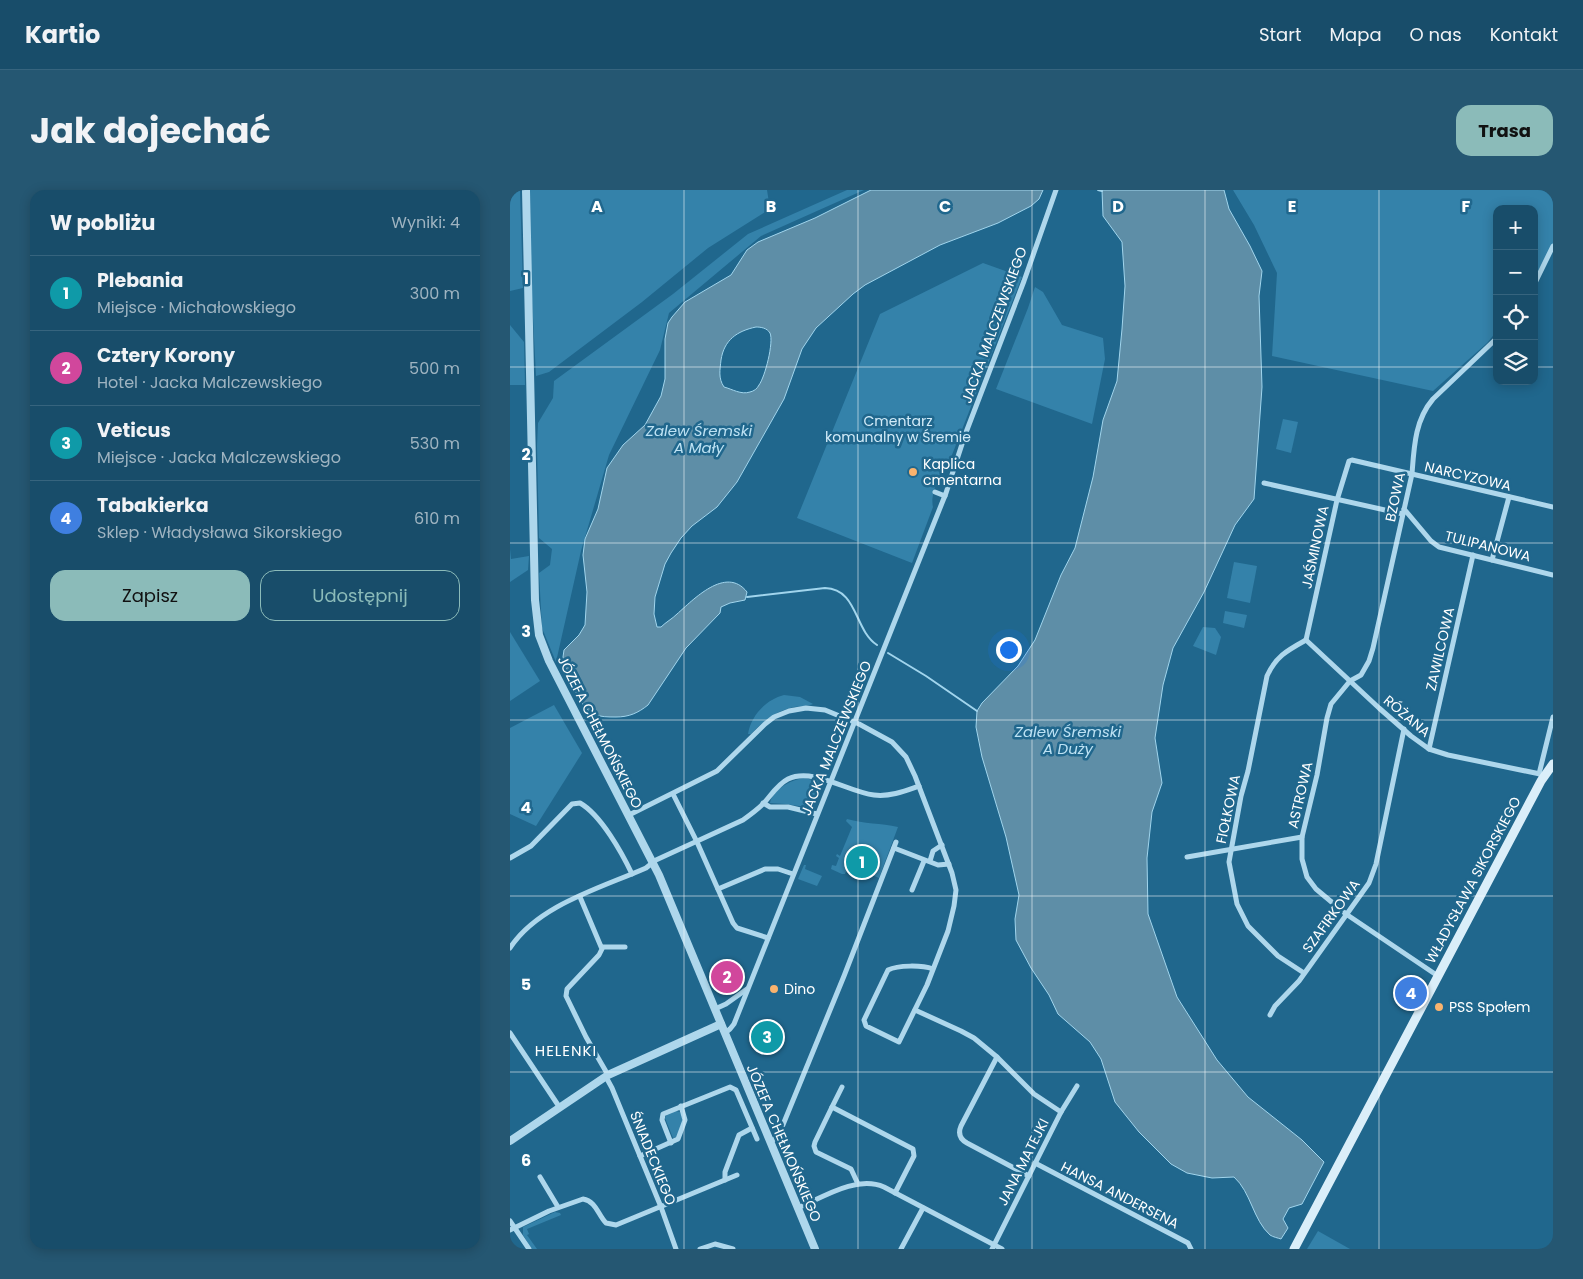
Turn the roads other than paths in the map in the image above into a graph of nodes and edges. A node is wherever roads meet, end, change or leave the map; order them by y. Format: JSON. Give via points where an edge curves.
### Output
{"nodes":[{"id":1,"x":526,"y":190,"type":"edge"},
{"id":2,"x":1056,"y":190,"type":"edge"},
{"id":3,"x":1553,"y":246,"type":"edge"},
{"id":4,"x":1538,"y":278,"type":"edge"},
{"id":5,"x":1495,"y":340,"type":"edge"},
{"id":6,"x":1349,"y":461,"type":"joint"},
{"id":7,"x":1412,"y":474,"type":"junction"},
{"id":8,"x":1264,"y":482,"type":"dead end"},
{"id":9,"x":935,"y":492,"type":"dead end"},
{"id":10,"x":944,"y":496,"type":"junction"},
{"id":11,"x":1509,"y":497,"type":"junction"},
{"id":12,"x":1336,"y":500,"type":"junction"},
{"id":13,"x":1553,"y":507,"type":"edge"},
{"id":14,"x":1403,"y":512,"type":"junction"},
{"id":15,"x":1474,"y":555,"type":"junction"},
{"id":16,"x":1492,"y":560,"type":"junction"},
{"id":17,"x":1553,"y":574,"type":"edge"},
{"id":18,"x":1306,"y":640,"type":"junction"},
{"id":19,"x":1350,"y":680,"type":"junction"},
{"id":20,"x":1553,"y":717,"type":"edge"},
{"id":21,"x":854,"y":722,"type":"junction"},
{"id":22,"x":1404,"y":729,"type":"junction"},
{"id":23,"x":1429,"y":749,"type":"junction"},
{"id":24,"x":1553,"y":764,"type":"edge"},
{"id":25,"x":1542,"y":774,"type":"junction"},
{"id":26,"x":830,"y":782,"type":"junction"},
{"id":27,"x":919,"y":786,"type":"junction"},
{"id":28,"x":673,"y":794,"type":"junction"},
{"id":29,"x":763,"y":803,"type":"junction"},
{"id":30,"x":818,"y":814,"type":"junction"},
{"id":31,"x":629,"y":815,"type":"junction"},
{"id":32,"x":1302,"y":836,"type":"junction"},
{"id":33,"x":696,"y":842,"type":"junction"},
{"id":34,"x":896,"y":842,"type":"dead end"},
{"id":35,"x":942,"y":845,"type":"junction"},
{"id":36,"x":894,"y":848,"type":"junction"},
{"id":37,"x":1231,"y":849,"type":"junction"},
{"id":38,"x":1187,"y":857,"type":"dead end"},
{"id":39,"x":510,"y":858,"type":"edge"},
{"id":40,"x":924,"y":861,"type":"junction"},
{"id":41,"x":930,"y":861,"type":"junction"},
{"id":42,"x":653,"y":863,"type":"junction"},
{"id":43,"x":948,"y":864,"type":"junction"},
{"id":44,"x":632,"y":874,"type":"junction"},
{"id":45,"x":793,"y":874,"type":"junction"},
{"id":46,"x":718,"y":889,"type":"junction"},
{"id":47,"x":912,"y":890,"type":"dead end"},
{"id":48,"x":580,"y":896,"type":"junction"},
{"id":49,"x":1346,"y":914,"type":"junction"},
{"id":50,"x":768,"y":938,"type":"junction"},
{"id":51,"x":602,"y":947,"type":"junction"},
{"id":52,"x":624,"y":947,"type":"dead end"},
{"id":53,"x":510,"y":948,"type":"edge"},
{"id":54,"x":933,"y":969,"type":"junction"},
{"id":55,"x":1304,"y":973,"type":"junction"},
{"id":56,"x":1438,"y":976,"type":"junction"},
{"id":57,"x":748,"y":988,"type":"junction"},
{"id":58,"x":715,"y":1009,"type":"junction"},
{"id":59,"x":915,"y":1010,"type":"junction"},
{"id":60,"x":1270,"y":1015,"type":"dead end"},
{"id":61,"x":721,"y":1024,"type":"junction"},
{"id":62,"x":725,"y":1032,"type":"junction"},
{"id":63,"x":510,"y":1033,"type":"edge"},
{"id":64,"x":997,"y":1057,"type":"junction"},
{"id":65,"x":607,"y":1076,"type":"junction"},
{"id":66,"x":1077,"y":1086,"type":"dead end"},
{"id":67,"x":842,"y":1087,"type":"dead end"},
{"id":68,"x":681,"y":1106,"type":"junction"},
{"id":69,"x":832,"y":1107,"type":"junction"},
{"id":70,"x":560,"y":1108,"type":"junction"},
{"id":71,"x":1061,"y":1112,"type":"junction"},
{"id":72,"x":752,"y":1128,"type":"junction"},
{"id":73,"x":757,"y":1139,"type":"dead end"},
{"id":74,"x":510,"y":1141,"type":"edge"},
{"id":75,"x":770,"y":1142,"type":"junction"},
{"id":76,"x":671,"y":1143,"type":"junction"},
{"id":77,"x":640,"y":1156,"type":"junction"},
{"id":78,"x":1036,"y":1163,"type":"junction"},
{"id":79,"x":738,"y":1176,"type":"dead end"},
{"id":80,"x":1029,"y":1176,"type":"junction"},
{"id":81,"x":540,"y":1177,"type":"dead end"},
{"id":82,"x":726,"y":1180,"type":"junction"},
{"id":83,"x":858,"y":1184,"type":"junction"},
{"id":84,"x":896,"y":1193,"type":"junction"},
{"id":85,"x":661,"y":1207,"type":"junction"},
{"id":86,"x":558,"y":1208,"type":"junction"},
{"id":87,"x":798,"y":1208,"type":"junction"},
{"id":88,"x":923,"y":1208,"type":"junction"},
{"id":89,"x":510,"y":1221,"type":"edge"},
{"id":90,"x":512,"y":1229,"type":"edge"},
{"id":91,"x":993,"y":1247,"type":"edge"},
{"id":92,"x":529,"y":1249,"type":"edge"},
{"id":93,"x":676,"y":1249,"type":"edge"},
{"id":94,"x":700,"y":1249,"type":"edge"},
{"id":95,"x":733,"y":1249,"type":"edge"},
{"id":96,"x":815,"y":1249,"type":"edge"},
{"id":97,"x":901,"y":1249,"type":"edge"},
{"id":98,"x":1002,"y":1249,"type":"edge"},
{"id":99,"x":1191,"y":1249,"type":"edge"},
{"id":100,"x":1294,"y":1249,"type":"edge"}],
"edges":[{"from":1,"to":31,"type":"street","name":"JÓZEFA CHEŁMOŃSKIEGO","via":[[536,622],[553,671]]},
{"from":2,"to":10,"type":"street","name":"JACKA MALCZEWSKIEGO"},
{"from":3,"to":4,"type":"street"},
{"from":5,"to":7,"type":"street","name":"BZOWA","via":[[1427,406],[1416,431]]},
{"from":6,"to":7,"type":"street","name":"NARCYZOWA"},
{"from":6,"to":12,"type":"street","name":"JAŚMINOWA"},
{"from":7,"to":11,"type":"street","name":"NARCYZOWA"},
{"from":7,"to":14,"type":"street","name":"BZOWA"},
{"from":8,"to":12,"type":"street"},
{"from":9,"to":10,"type":"street"},
{"from":10,"to":21,"type":"street","name":"JACKA MALCZEWSKIEGO"},
{"from":11,"to":13,"type":"street","name":"NARCYZOWA"},
{"from":11,"to":16,"type":"street"},
{"from":12,"to":14,"type":"street"},
{"from":12,"to":18,"type":"street","name":"JAŚMINOWA"},
{"from":14,"to":15,"type":"street","name":"TULIPANOWA","via":[[1439,547]]},
{"from":14,"to":19,"type":"street","name":"BZOWA","via":[[1369,661],[1361,675]]},
{"from":15,"to":16,"type":"street","name":"TULIPANOWA"},
{"from":15,"to":23,"type":"street","name":"ZAWILCOWA"},
{"from":16,"to":17,"type":"street","name":"TULIPANOWA"},
{"from":18,"to":19,"type":"street","name":"RÓŻANA"},
{"from":18,"to":37,"type":"street","name":"FIOŁKOWA","via":[[1281,656],[1267,676]]},
{"from":19,"to":22,"type":"street","name":"RÓŻANA"},
{"from":19,"to":32,"type":"street","name":"ASTROWA","via":[[1331,704]]},
{"from":20,"to":25,"type":"street","name":"WŁADYSŁAWA SIKORSKIEGO"},
{"from":21,"to":26,"type":"street","name":"JACKA MALCZEWSKIEGO"},
{"from":21,"to":27,"type":"street","via":[[896,746],[908,761]]},
{"from":21,"to":28,"type":"street","via":[[815,708],[783,713],[765,724],[717,772]]},
{"from":22,"to":23,"type":"street","name":"RÓŻANA"},
{"from":22,"to":49,"type":"street","name":"SZAFIRKOWA","via":[[1376,864],[1369,883]]},
{"from":23,"to":25,"type":"street","name":"RÓŻANA"},
{"from":24,"to":25,"type":"main road","name":"WŁADYSŁAWA SIKORSKIEGO"},
{"from":25,"to":56,"type":"main road","name":"WŁADYSŁAWA SIKORSKIEGO"},
{"from":26,"to":27,"type":"street","via":[[879,796]]},
{"from":26,"to":29,"type":"street","via":[[810,776],[793,777],[782,783]]},
{"from":26,"to":30,"type":"street","name":"JACKA MALCZEWSKIEGO"},
{"from":27,"to":35,"type":"street"},
{"from":28,"to":31,"type":"street"},
{"from":28,"to":33,"type":"street"},
{"from":29,"to":30,"type":"street","via":[[770,807],[788,807]]},
{"from":29,"to":33,"type":"street","via":[[743,820]]},
{"from":30,"to":45,"type":"street","name":"JACKA MALCZEWSKIEGO"},
{"from":31,"to":42,"type":"street","name":"JÓZEFA CHEŁMOŃSKIEGO"},
{"from":32,"to":37,"type":"street"},
{"from":32,"to":49,"type":"street","name":"ASTROWA","via":[[1302,859],[1307,877],[1316,889]]},
{"from":33,"to":42,"type":"street"},
{"from":33,"to":46,"type":"street"},
{"from":34,"to":36,"type":"street"},
{"from":35,"to":41,"type":"street","via":[[933,851]]},
{"from":35,"to":43,"type":"street"},
{"from":36,"to":40,"type":"street"},
{"from":36,"to":75,"type":"street","via":[[784,1124],[778,1136]]},
{"from":37,"to":38,"type":"street"},
{"from":37,"to":55,"type":"street","name":"FIOŁKOWA","via":[[1229,862],[1234,893],[1248,926],[1278,956]]},
{"from":39,"to":44,"type":"street","via":[[531,846],[572,804],[580,803],[613,840]]},
{"from":40,"to":41,"type":"street"},
{"from":40,"to":47,"type":"street"},
{"from":41,"to":43,"type":"street","via":[[940,866]]},
{"from":42,"to":44,"type":"street"},
{"from":42,"to":58,"type":"street","name":"JÓZEFA CHEŁMOŃSKIEGO"},
{"from":43,"to":54,"type":"street","via":[[955,884],[955,901],[948,931]]},
{"from":44,"to":48,"type":"street"},
{"from":45,"to":46,"type":"street","via":[[765,869]]},
{"from":45,"to":50,"type":"street","name":"JACKA MALCZEWSKIEGO"},
{"from":46,"to":50,"type":"street","via":[[736,926]]},
{"from":48,"to":51,"type":"street"},
{"from":48,"to":53,"type":"street","via":[[532,923]]},
{"from":49,"to":55,"type":"street","name":"SZAFIRKOWA"},
{"from":49,"to":56,"type":"street","name":"ASTROWA"},
{"from":50,"to":57,"type":"street","name":"JACKA MALCZEWSKIEGO"},
{"from":51,"to":52,"type":"street"},
{"from":51,"to":65,"type":"street","name":"ŚNIADECKIEGO","via":[[599,955],[567,989],[566,996]]},
{"from":54,"to":59,"type":"street"},
{"from":54,"to":59,"type":"street","via":[[920,966],[889,969],[864,1021],[866,1026],[900,1042]]},
{"from":55,"to":60,"type":"street","name":"SZAFIRKOWA"},
{"from":56,"to":100,"type":"main road","name":"WŁADYSŁAWA SIKORSKIEGO"},
{"from":57,"to":58,"type":"street"},
{"from":57,"to":62,"type":"street","name":"JACKA MALCZEWSKIEGO","via":[[732,1026]]},
{"from":58,"to":61,"type":"street","name":"JÓZEFA CHEŁMOŃSKIEGO"},
{"from":59,"to":64,"type":"street","via":[[961,1030]]},
{"from":61,"to":62,"type":"street","name":"JÓZEFA CHEŁMOŃSKIEGO"},
{"from":61,"to":65,"type":"street"},
{"from":62,"to":75,"type":"street","name":"JÓZEFA CHEŁMOŃSKIEGO"},
{"from":63,"to":70,"type":"street"},
{"from":64,"to":71,"type":"street","via":[[1034,1094]]},
{"from":64,"to":80,"type":"street","via":[[959,1134],[962,1140]]},
{"from":65,"to":70,"type":"street"},
{"from":65,"to":77,"type":"street","name":"ŚNIADECKIEGO"},
{"from":66,"to":71,"type":"street","name":"JANA MATEJKI"},
{"from":67,"to":69,"type":"street"},
{"from":68,"to":72,"type":"street","via":[[732,1088],[737,1092]]},
{"from":68,"to":76,"type":"street","via":[[685,1122],[679,1138]]},
{"from":68,"to":76,"type":"street","via":[[662,1115]]},
{"from":69,"to":83,"type":"street","via":[[815,1142],[816,1152],[853,1171]]},
{"from":69,"to":84,"type":"street","via":[[913,1149],[914,1156]]},
{"from":70,"to":74,"type":"street"},
{"from":71,"to":78,"type":"street","name":"JANA MATEJKI"},
{"from":72,"to":73,"type":"street"},
{"from":72,"to":82,"type":"street","via":[[739,1135],[725,1172]]},
{"from":75,"to":87,"type":"street","name":"JÓZEFA CHEŁMOŃSKIEGO"},
{"from":76,"to":77,"type":"street"},
{"from":77,"to":85,"type":"street","name":"ŚNIADECKIEGO"},
{"from":78,"to":80,"type":"street","name":"JANA MATEJKI"},
{"from":78,"to":99,"type":"street","name":"HANSA ANDERSENA","via":[[1188,1243]]},
{"from":79,"to":82,"type":"street"},
{"from":80,"to":91,"type":"street","name":"JANA MATEJKI"},
{"from":81,"to":86,"type":"street"},
{"from":82,"to":85,"type":"street"},
{"from":83,"to":84,"type":"street","via":[[874,1184]]},
{"from":83,"to":87,"type":"street"},
{"from":84,"to":88,"type":"street"},
{"from":85,"to":86,"type":"street","via":[[614,1225],[604,1222],[588,1200]]},
{"from":85,"to":93,"type":"street","name":"ŚNIADECKIEGO"},
{"from":86,"to":90,"type":"street"},
{"from":87,"to":96,"type":"street","name":"JÓZEFA CHEŁMOŃSKIEGO"},
{"from":88,"to":91,"type":"street"},
{"from":88,"to":97,"type":"street"},
{"from":89,"to":90,"type":"street"},
{"from":90,"to":92,"type":"street"},
{"from":91,"to":98,"type":"street"},
{"from":94,"to":95,"type":"street","via":[[715,1244]]}]}
